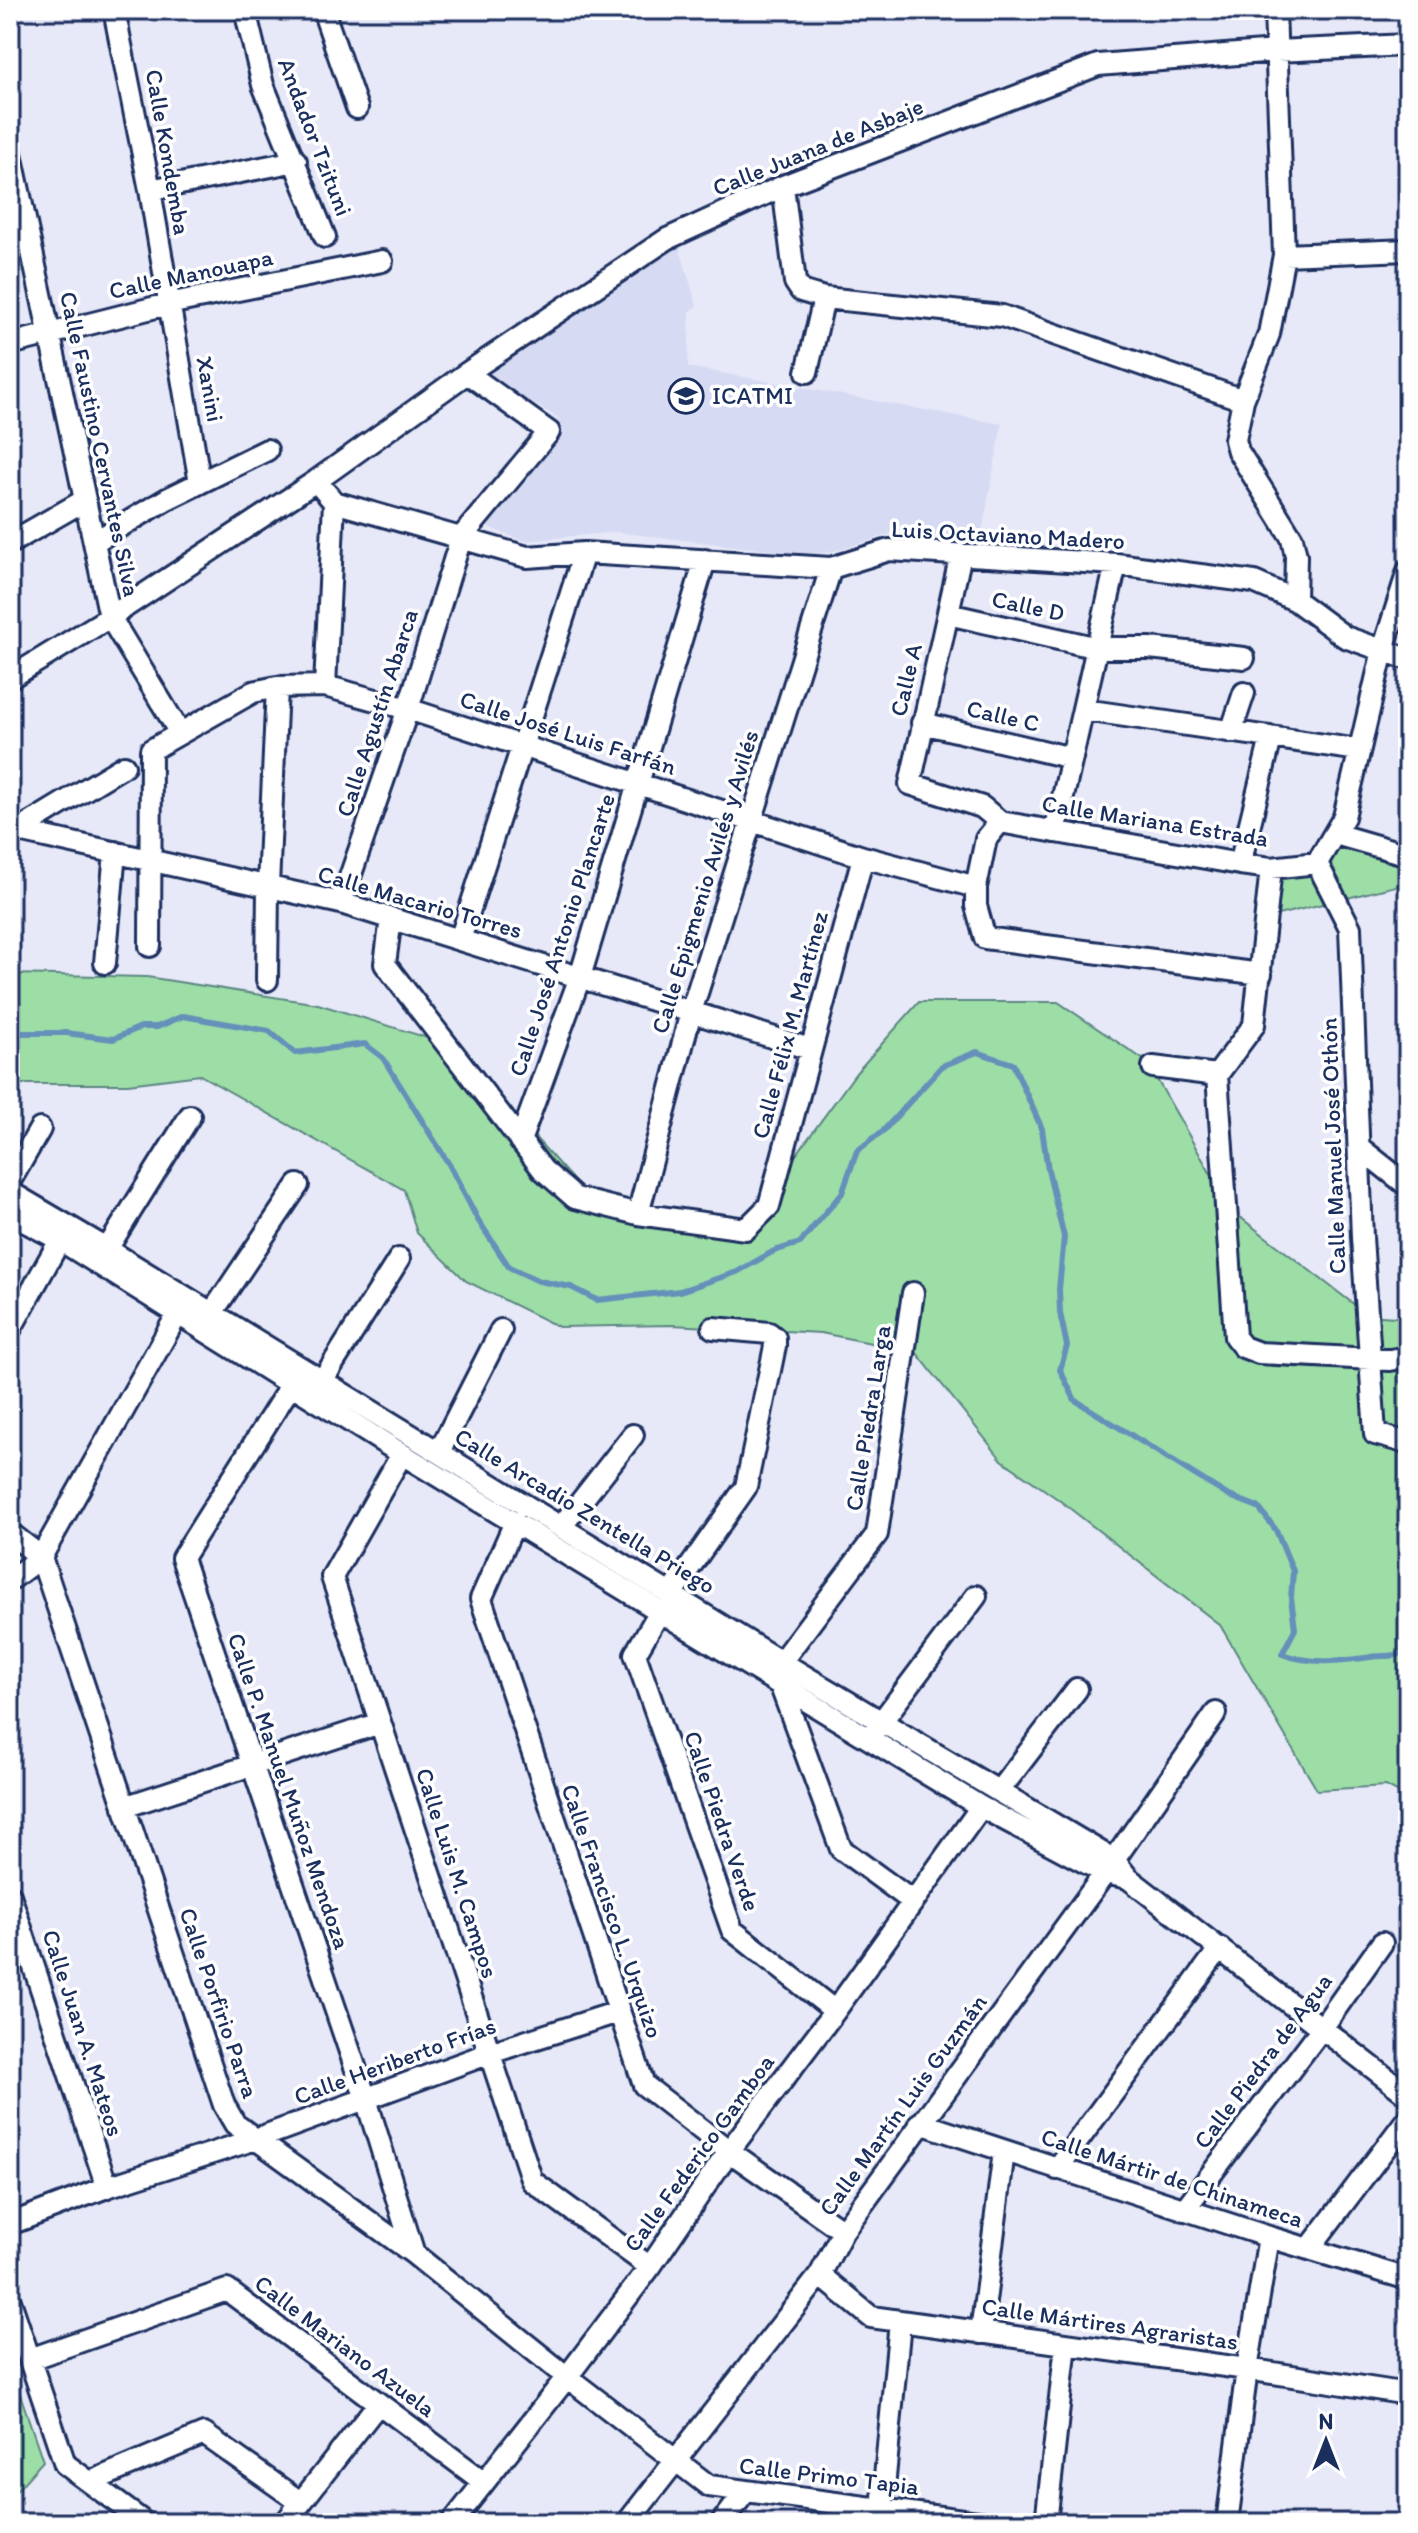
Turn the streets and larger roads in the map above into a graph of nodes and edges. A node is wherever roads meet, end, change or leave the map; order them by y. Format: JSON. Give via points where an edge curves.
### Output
{"nodes":[{"id":1,"x":114,"y":10,"type":"edge"},
{"id":2,"x":245,"y":10,"type":"edge"},
{"id":3,"x":323,"y":10,"type":"edge"},
{"id":4,"x":1275,"y":10,"type":"edge"},
{"id":5,"x":1408,"y":45,"type":"edge"},
{"id":6,"x":1276,"y":51,"type":"junction"},
{"id":7,"x":357,"y":108,"type":"dead end"},
{"id":8,"x":10,"y":149,"type":"edge"},
{"id":9,"x":296,"y":161,"type":"junction"},
{"id":10,"x":783,"y":186,"type":"junction"},
{"id":11,"x":150,"y":190,"type":"junction"},
{"id":12,"x":17,"y":217,"type":"edge"},
{"id":13,"x":325,"y":237,"type":"dead end"},
{"id":14,"x":1408,"y":250,"type":"edge"},
{"id":15,"x":1284,"y":255,"type":"junction"},
{"id":16,"x":382,"y":261,"type":"dead end"},
{"id":17,"x":824,"y":298,"type":"junction"},
{"id":18,"x":168,"y":304,"type":"junction"},
{"id":19,"x":49,"y":333,"type":"junction"},
{"id":20,"x":10,"y":344,"type":"edge"},
{"id":21,"x":807,"y":372,"type":"dead end"},
{"id":22,"x":467,"y":373,"type":"junction"},
{"id":23,"x":1243,"y":400,"type":"junction"},
{"id":24,"x":267,"y":450,"type":"dead end"},
{"id":25,"x":316,"y":481,"type":"junction"},
{"id":26,"x":200,"y":483,"type":"junction"},
{"id":27,"x":85,"y":500,"type":"junction"},
{"id":28,"x":334,"y":502,"type":"junction"},
{"id":29,"x":461,"y":538,"type":"junction"},
{"id":30,"x":94,"y":542,"type":"junction"},
{"id":31,"x":10,"y":543,"type":"edge"},
{"id":32,"x":584,"y":553,"type":"junction"},
{"id":33,"x":961,"y":554,"type":"junction"},
{"id":34,"x":705,"y":560,"type":"junction"},
{"id":35,"x":1116,"y":564,"type":"junction"},
{"id":36,"x":831,"y":568,"type":"junction"},
{"id":37,"x":1408,"y":571,"type":"edge"},
{"id":38,"x":1295,"y":600,"type":"junction"},
{"id":39,"x":948,"y":614,"type":"junction"},
{"id":40,"x":110,"y":617,"type":"junction"},
{"id":41,"x":1098,"y":648,"type":"junction"},
{"id":42,"x":1383,"y":650,"type":"junction"},
{"id":43,"x":1244,"y":658,"type":"dead end"},
{"id":44,"x":1408,"y":659,"type":"edge"},
{"id":45,"x":10,"y":678,"type":"edge"},
{"id":46,"x":325,"y":686,"type":"junction"},
{"id":47,"x":277,"y":687,"type":"junction"},
{"id":48,"x":1244,"y":693,"type":"dead end"},
{"id":49,"x":408,"y":709,"type":"junction"},
{"id":50,"x":1084,"y":710,"type":"junction"},
{"id":51,"x":922,"y":723,"type":"junction"},
{"id":52,"x":1231,"y":732,"type":"junction"},
{"id":53,"x":180,"y":733,"type":"junction"},
{"id":54,"x":1271,"y":738,"type":"junction"},
{"id":55,"x":523,"y":746,"type":"junction"},
{"id":56,"x":1359,"y":750,"type":"junction"},
{"id":57,"x":1072,"y":758,"type":"junction"},
{"id":58,"x":124,"y":766,"type":"dead end"},
{"id":59,"x":638,"y":784,"type":"junction"},
{"id":60,"x":750,"y":821,"type":"junction"},
{"id":61,"x":1000,"y":822,"type":"junction"},
{"id":62,"x":14,"y":830,"type":"edge"},
{"id":63,"x":1055,"y":832,"type":"junction"},
{"id":64,"x":1335,"y":834,"type":"junction"},
{"id":65,"x":115,"y":852,"type":"junction"},
{"id":66,"x":1408,"y":855,"type":"edge"},
{"id":67,"x":863,"y":857,"type":"junction"},
{"id":68,"x":152,"y":861,"type":"junction"},
{"id":69,"x":1317,"y":863,"type":"junction"},
{"id":70,"x":1240,"y":864,"type":"junction"},
{"id":71,"x":1271,"y":868,"type":"junction"},
{"id":72,"x":268,"y":886,"type":"junction"},
{"id":73,"x":976,"y":887,"type":"junction"},
{"id":74,"x":341,"y":903,"type":"junction"},
{"id":75,"x":391,"y":918,"type":"junction"},
{"id":76,"x":460,"y":940,"type":"junction"},
{"id":77,"x":150,"y":946,"type":"dead end"},
{"id":78,"x":105,"y":963,"type":"dead end"},
{"id":79,"x":1261,"y":974,"type":"junction"},
{"id":80,"x":580,"y":977,"type":"junction"},
{"id":81,"x":267,"y":980,"type":"dead end"},
{"id":82,"x":691,"y":1012,"type":"junction"},
{"id":83,"x":810,"y":1049,"type":"junction"},
{"id":84,"x":1153,"y":1067,"type":"dead end"},
{"id":85,"x":1217,"y":1075,"type":"junction"},
{"id":86,"x":190,"y":1116,"type":"dead end"},
{"id":87,"x":40,"y":1129,"type":"dead end"},
{"id":88,"x":520,"y":1141,"type":"junction"},
{"id":89,"x":1360,"y":1148,"type":"junction"},
{"id":90,"x":10,"y":1181,"type":"edge"},
{"id":91,"x":298,"y":1185,"type":"dead end"},
{"id":92,"x":1408,"y":1186,"type":"edge"},
{"id":93,"x":10,"y":1192,"type":"edge"},
{"id":94,"x":10,"y":1214,"type":"edge"},
{"id":95,"x":638,"y":1214,"type":"junction"},
{"id":96,"x":60,"y":1240,"type":"junction"},
{"id":97,"x":107,"y":1249,"type":"junction"},
{"id":98,"x":399,"y":1259,"type":"dead end"},
{"id":99,"x":913,"y":1293,"type":"dead end"},
{"id":100,"x":212,"y":1313,"type":"junction"},
{"id":101,"x":177,"y":1315,"type":"junction"},
{"id":102,"x":713,"y":1328,"type":"dead end"},
{"id":103,"x":10,"y":1330,"type":"edge"},
{"id":104,"x":501,"y":1330,"type":"dead end"},
{"id":105,"x":1408,"y":1357,"type":"edge"},
{"id":106,"x":1369,"y":1358,"type":"junction"},
{"id":107,"x":296,"y":1377,"type":"junction"},
{"id":108,"x":322,"y":1381,"type":"junction"},
{"id":109,"x":633,"y":1435,"type":"dead end"},
{"id":110,"x":1408,"y":1443,"type":"edge"},
{"id":111,"x":439,"y":1452,"type":"junction"},
{"id":112,"x":402,"y":1454,"type":"junction"},
{"id":113,"x":515,"y":1522,"type":"junction"},
{"id":114,"x":561,"y":1527,"type":"junction"},
{"id":115,"x":10,"y":1533,"type":"edge"},
{"id":116,"x":41,"y":1557,"type":"junction"},
{"id":117,"x":10,"y":1580,"type":"edge"},
{"id":118,"x":976,"y":1596,"type":"dead end"},
{"id":119,"x":666,"y":1602,"type":"junction"},
{"id":120,"x":781,"y":1662,"type":"junction"},
{"id":121,"x":780,"y":1684,"type":"junction"},
{"id":122,"x":1077,"y":1689,"type":"dead end"},
{"id":123,"x":1216,"y":1713,"type":"dead end"},
{"id":124,"x":882,"y":1720,"type":"junction"},
{"id":125,"x":380,"y":1723,"type":"junction"},
{"id":126,"x":869,"y":1739,"type":"junction"},
{"id":127,"x":253,"y":1765,"type":"junction"},
{"id":128,"x":999,"y":1791,"type":"junction"},
{"id":129,"x":124,"y":1807,"type":"junction"},
{"id":130,"x":981,"y":1807,"type":"junction"},
{"id":131,"x":1110,"y":1866,"type":"junction"},
{"id":132,"x":10,"y":1895,"type":"edge"},
{"id":133,"x":912,"y":1901,"type":"junction"},
{"id":134,"x":1382,"y":1943,"type":"dead end"},
{"id":135,"x":1220,"y":1948,"type":"junction"},
{"id":136,"x":835,"y":2011,"type":"junction"},
{"id":137,"x":618,"y":2012,"type":"junction"},
{"id":138,"x":1322,"y":2028,"type":"junction"},
{"id":139,"x":490,"y":2053,"type":"junction"},
{"id":140,"x":1408,"y":2095,"type":"edge"},
{"id":141,"x":366,"y":2099,"type":"junction"},
{"id":142,"x":1408,"y":2118,"type":"edge"},
{"id":143,"x":920,"y":2123,"type":"junction"},
{"id":144,"x":256,"y":2139,"type":"junction"},
{"id":145,"x":729,"y":2151,"type":"junction"},
{"id":146,"x":1004,"y":2151,"type":"junction"},
{"id":147,"x":1057,"y":2169,"type":"junction"},
{"id":148,"x":107,"y":2187,"type":"junction"},
{"id":149,"x":1184,"y":2210,"type":"junction"},
{"id":150,"x":10,"y":2224,"type":"edge"},
{"id":151,"x":843,"y":2231,"type":"junction"},
{"id":152,"x":1269,"y":2237,"type":"junction"},
{"id":153,"x":1309,"y":2249,"type":"junction"},
{"id":154,"x":414,"y":2254,"type":"junction"},
{"id":155,"x":650,"y":2267,"type":"junction"},
{"id":156,"x":820,"y":2275,"type":"junction"},
{"id":157,"x":1408,"y":2279,"type":"edge"},
{"id":158,"x":10,"y":2301,"type":"edge"},
{"id":159,"x":900,"y":2322,"type":"junction"},
{"id":160,"x":981,"y":2333,"type":"junction"},
{"id":161,"x":1066,"y":2344,"type":"junction"},
{"id":162,"x":30,"y":2359,"type":"junction"},
{"id":163,"x":1247,"y":2369,"type":"junction"},
{"id":164,"x":567,"y":2377,"type":"junction"},
{"id":165,"x":1408,"y":2394,"type":"edge"},
{"id":166,"x":378,"y":2404,"type":"junction"},
{"id":167,"x":673,"y":2461,"type":"junction"},
{"id":168,"x":90,"y":2482,"type":"junction"},
{"id":169,"x":484,"y":2482,"type":"junction"},
{"id":170,"x":745,"y":2492,"type":"junction"},
{"id":171,"x":300,"y":2502,"type":"junction"},
{"id":172,"x":882,"y":2508,"type":"junction"},
{"id":173,"x":847,"y":2514,"type":"edge"},
{"id":174,"x":145,"y":2523,"type":"edge"},
{"id":175,"x":285,"y":2523,"type":"edge"},
{"id":176,"x":452,"y":2523,"type":"edge"},
{"id":177,"x":627,"y":2523,"type":"edge"},
{"id":178,"x":722,"y":2523,"type":"edge"},
{"id":179,"x":985,"y":2523,"type":"edge"},
{"id":180,"x":1046,"y":2523,"type":"edge"},
{"id":181,"x":1227,"y":2523,"type":"edge"}],
"edges":[{"from":1,"to":11,"type":"street","name":"Calle Kondemba"},
{"from":2,"to":9,"type":"street","name":"Andador Tzituni","via":[[263,85]]},
{"from":3,"to":7,"type":"street"},
{"from":4,"to":6,"type":"street"},
{"from":5,"to":6,"type":"street","name":"Calle Juana de Asbaje"},
{"from":6,"to":10,"type":"street","name":"Calle Juana de Asbaje","via":[[1098,65]]},
{"from":6,"to":15,"type":"street"},
{"from":8,"to":12,"type":"street","name":"Calle Faustino Cervantes Silva"},
{"from":9,"to":11,"type":"street"},
{"from":9,"to":13,"type":"street","name":"Andador Tzituni"},
{"from":10,"to":17,"type":"street","via":[[795,282],[801,291]]},
{"from":10,"to":22,"type":"street","name":"Calle Juana de Asbaje","via":[[667,239]]},
{"from":11,"to":18,"type":"street","name":"Calle Kondemba"},
{"from":12,"to":19,"type":"street","name":"Calle Faustino Cervantes Silva"},
{"from":14,"to":15,"type":"street"},
{"from":15,"to":23,"type":"street","via":[[1269,334]]},
{"from":16,"to":18,"type":"street","name":"Calle Manouapa"},
{"from":17,"to":21,"type":"street"},
{"from":17,"to":23,"type":"street","via":[[1002,316]]},
{"from":18,"to":19,"type":"street","name":"Calle Manouapa"},
{"from":18,"to":26,"type":"street","name":"Xanini"},
{"from":19,"to":20,"type":"street","name":"Calle Manouapa"},
{"from":19,"to":27,"type":"street","name":"Calle Faustino Cervantes Silva"},
{"from":22,"to":25,"type":"street","name":"Calle Juana de Asbaje"},
{"from":22,"to":29,"type":"street","via":[[549,432]]},
{"from":23,"to":38,"type":"street","via":[[1235,440],[1292,538]]},
{"from":24,"to":26,"type":"street"},
{"from":25,"to":28,"type":"street"},
{"from":25,"to":40,"type":"street","name":"Calle Juana de Asbaje"},
{"from":26,"to":30,"type":"street"},
{"from":27,"to":30,"type":"street","name":"Calle Faustino Cervantes Silva"},
{"from":27,"to":31,"type":"street"},
{"from":28,"to":29,"type":"street","name":"Luis Octaviano Madero"},
{"from":28,"to":46,"type":"street"},
{"from":29,"to":32,"type":"street","name":"Luis Octaviano Madero","via":[[527,557]]},
{"from":29,"to":49,"type":"street","name":"Calle Agustín Abarca"},
{"from":30,"to":40,"type":"street","name":"Calle Faustino Cervantes Silva"},
{"from":32,"to":34,"type":"street","name":"Luis Octaviano Madero"},
{"from":32,"to":55,"type":"street"},
{"from":33,"to":35,"type":"street","name":"Luis Octaviano Madero"},
{"from":33,"to":36,"type":"street","name":"Luis Octaviano Madero","via":[[889,550]]},
{"from":33,"to":39,"type":"street","name":"Calle A"},
{"from":34,"to":36,"type":"street","name":"Luis Octaviano Madero"},
{"from":34,"to":59,"type":"street","name":"Calle José Antonio Plancarte"},
{"from":35,"to":38,"type":"street","name":"Luis Octaviano Madero","via":[[1254,582]]},
{"from":35,"to":41,"type":"street"},
{"from":36,"to":60,"type":"street","name":"Calle Epigmenio Avilés y Avilés"},
{"from":37,"to":42,"type":"street"},
{"from":38,"to":42,"type":"street","name":"Luis Octaviano Madero","via":[[1345,637]]},
{"from":39,"to":41,"type":"street","name":"Calle D"},
{"from":39,"to":51,"type":"street","name":"Calle A"},
{"from":40,"to":45,"type":"street","name":"Calle Juana de Asbaje"},
{"from":40,"to":53,"type":"street","name":"Calle Faustino Cervantes Silva"},
{"from":41,"to":43,"type":"street","name":"Calle D"},
{"from":41,"to":50,"type":"street"},
{"from":42,"to":44,"type":"street","name":"Luis Octaviano Madero"},
{"from":42,"to":56,"type":"street"},
{"from":46,"to":47,"type":"street","name":"Calle José Luis Farfán"},
{"from":46,"to":49,"type":"street","name":"Calle José Luis Farfán"},
{"from":47,"to":53,"type":"street","name":"Calle José Luis Farfán","via":[[253,692]]},
{"from":47,"to":72,"type":"street"},
{"from":48,"to":52,"type":"street"},
{"from":49,"to":55,"type":"street","name":"Calle José Luis Farfán"},
{"from":49,"to":74,"type":"street","name":"Calle Agustín Abarca"},
{"from":50,"to":52,"type":"street"},
{"from":50,"to":57,"type":"street"},
{"from":51,"to":57,"type":"street","name":"Calle C"},
{"from":51,"to":61,"type":"street","name":"Calle A","via":[[910,784],[982,807]]},
{"from":52,"to":54,"type":"street"},
{"from":53,"to":68,"type":"street","name":"Calle José Luis Farfán","via":[[151,750]]},
{"from":54,"to":56,"type":"street"},
{"from":54,"to":70,"type":"street"},
{"from":55,"to":59,"type":"street","name":"Calle José Luis Farfán"},
{"from":55,"to":76,"type":"street"},
{"from":56,"to":64,"type":"street"},
{"from":57,"to":63,"type":"street"},
{"from":58,"to":62,"type":"street"},
{"from":59,"to":60,"type":"street","name":"Calle José Luis Farfán"},
{"from":59,"to":80,"type":"street","name":"Calle José Antonio Plancarte"},
{"from":60,"to":67,"type":"street","name":"Calle José Luis Farfán"},
{"from":60,"to":82,"type":"street","name":"Calle Epigmenio Avilés y Avilés"},
{"from":61,"to":63,"type":"street","name":"Calle Mariana Estrada"},
{"from":61,"to":73,"type":"street","via":[[986,839]]},
{"from":62,"to":65,"type":"street","name":"Calle Macario Torres"},
{"from":63,"to":70,"type":"street","name":"Calle Mariana Estrada"},
{"from":64,"to":66,"type":"street"},
{"from":64,"to":69,"type":"street"},
{"from":65,"to":68,"type":"street","name":"Calle Macario Torres"},
{"from":65,"to":78,"type":"street"},
{"from":67,"to":73,"type":"street","name":"Calle José Luis Farfán"},
{"from":67,"to":83,"type":"street","name":"Calle Félix M. Martínez"},
{"from":68,"to":72,"type":"street","name":"Calle Macario Torres"},
{"from":68,"to":77,"type":"street"},
{"from":69,"to":71,"type":"street","name":"Calle Mariana Estrada"},
{"from":69,"to":89,"type":"street","name":"Calle Manuel José Othón","via":[[1350,928]]},
{"from":70,"to":71,"type":"street","name":"Calle Mariana Estrada"},
{"from":71,"to":79,"type":"street"},
{"from":72,"to":74,"type":"street","name":"Calle Macario Torres"},
{"from":72,"to":81,"type":"street"},
{"from":73,"to":79,"type":"street","via":[[985,938]]},
{"from":74,"to":75,"type":"street","name":"Calle Macario Torres"},
{"from":75,"to":76,"type":"street","name":"Calle Macario Torres"},
{"from":75,"to":88,"type":"street","via":[[385,964]]},
{"from":76,"to":80,"type":"street","name":"Calle Macario Torres"},
{"from":79,"to":85,"type":"street","via":[[1254,1025]]},
{"from":80,"to":82,"type":"street","name":"Calle Macario Torres"},
{"from":80,"to":88,"type":"street","name":"Calle José Antonio Plancarte"},
{"from":82,"to":83,"type":"street","name":"Calle Macario Torres"},
{"from":82,"to":95,"type":"street","name":"Calle Epigmenio Avilés y Avilés"},
{"from":83,"to":95,"type":"street","name":"Calle Félix M. Martínez","via":[[769,1206],[746,1229]]},
{"from":84,"to":85,"type":"street"},
{"from":85,"to":106,"type":"street","via":[[1235,1337],[1259,1353]]},
{"from":86,"to":97,"type":"street"},
{"from":87,"to":90,"type":"street"},
{"from":88,"to":95,"type":"street","via":[[575,1198]]},
{"from":89,"to":92,"type":"street"},
{"from":89,"to":106,"type":"street","name":"Calle Manuel José Othón"},
{"from":91,"to":100,"type":"street"},
{"from":93,"to":97,"type":"street","name":"Calle Arcadio Zentella Priego"},
{"from":94,"to":96,"type":"street","name":"Calle Arcadio Zentella Priego"},
{"from":96,"to":101,"type":"street","name":"Calle Arcadio Zentella Priego"},
{"from":96,"to":103,"type":"street"},
{"from":97,"to":100,"type":"street","name":"Calle Arcadio Zentella Priego"},
{"from":98,"to":108,"type":"street"},
{"from":99,"to":120,"type":"street","name":"Calle Piedra Larga","via":[[877,1534]]},
{"from":100,"to":107,"type":"street","name":"Calle Arcadio Zentella Priego"},
{"from":101,"to":107,"type":"street","name":"Calle Arcadio Zentella Priego"},
{"from":101,"to":116,"type":"street"},
{"from":102,"to":119,"type":"street","name":"Calle Piedra Verde","via":[[769,1333],[775,1346],[746,1487]]},
{"from":104,"to":111,"type":"street"},
{"from":105,"to":106,"type":"street"},
{"from":106,"to":110,"type":"street","name":"Calle Manuel José Othón","via":[[1375,1434]]},
{"from":107,"to":108,"type":"street","name":"Calle Arcadio Zentella Priego"},
{"from":107,"to":112,"type":"street","name":"Calle Arcadio Zentella Priego"},
{"from":107,"to":127,"type":"street","name":"Calle P. Manuel Muñoz Mendoza","via":[[182,1558]]},
{"from":108,"to":111,"type":"street","name":"Calle Arcadio Zentella Priego"},
{"from":109,"to":114,"type":"street"},
{"from":111,"to":114,"type":"street","name":"Calle Arcadio Zentella Priego"},
{"from":112,"to":113,"type":"street","name":"Calle Arcadio Zentella Priego"},
{"from":112,"to":125,"type":"street","name":"Calle Luis M. Campos","via":[[332,1577]]},
{"from":113,"to":119,"type":"street","name":"Calle Arcadio Zentella Priego"},
{"from":113,"to":137,"type":"street","name":"Calle Francisco L. Urquizo","via":[[481,1599]]},
{"from":114,"to":119,"type":"street","name":"Calle Arcadio Zentella Priego"},
{"from":115,"to":116,"type":"street"},
{"from":116,"to":117,"type":"street"},
{"from":116,"to":129,"type":"street","name":"Calle Porfirio Parra"},
{"from":118,"to":124,"type":"street"},
{"from":119,"to":120,"type":"street","name":"Calle Arcadio Zentella Priego"},
{"from":119,"to":121,"type":"street","name":"Calle Arcadio Zentella Priego"},
{"from":119,"to":136,"type":"street","name":"Calle Piedra Verde","via":[[635,1654],[732,1930]]},
{"from":120,"to":124,"type":"street","name":"Calle Arcadio Zentella Priego"},
{"from":121,"to":126,"type":"street","name":"Calle Arcadio Zentella Priego"},
{"from":121,"to":133,"type":"street","via":[[841,1849]]},
{"from":122,"to":128,"type":"street"},
{"from":123,"to":131,"type":"street","name":"Calle Martín Luis Guzmán"},
{"from":124,"to":126,"type":"street"},
{"from":124,"to":128,"type":"street","name":"Calle Arcadio Zentella Priego"},
{"from":125,"to":127,"type":"street"},
{"from":125,"to":139,"type":"street","name":"Calle Luis M. Campos"},
{"from":126,"to":130,"type":"street","name":"Calle Arcadio Zentella Priego"},
{"from":127,"to":129,"type":"street"},
{"from":127,"to":141,"type":"street","name":"Calle P. Manuel Muñoz Mendoza"},
{"from":128,"to":131,"type":"street","name":"Calle Arcadio Zentella Priego"},
{"from":129,"to":144,"type":"street","name":"Calle Porfirio Parra","via":[[224,2105],[235,2124]]},
{"from":130,"to":131,"type":"street","name":"Calle Arcadio Zentella Priego"},
{"from":130,"to":133,"type":"street","name":"Calle Federico Gamboa"},
{"from":131,"to":135,"type":"street","name":"Calle Arcadio Zentella Priego"},
{"from":131,"to":143,"type":"street","name":"Calle Martín Luis Guzmán"},
{"from":132,"to":148,"type":"street","name":"Calle Juan A. Mateos"},
{"from":133,"to":136,"type":"street","name":"Calle Federico Gamboa"},
{"from":134,"to":138,"type":"street","name":"Calle Piedra de Agua"},
{"from":135,"to":138,"type":"street","name":"Calle Arcadio Zentella Priego"},
{"from":135,"to":147,"type":"street"},
{"from":136,"to":145,"type":"street","name":"Calle Federico Gamboa"},
{"from":137,"to":139,"type":"street","name":"Calle Heriberto Frías"},
{"from":137,"to":145,"type":"street","name":"Calle Francisco L. Urquizo","via":[[644,2085]]},
{"from":138,"to":140,"type":"street","name":"Calle Arcadio Zentella Priego"},
{"from":138,"to":149,"type":"street","name":"Calle Piedra de Agua"},
{"from":139,"to":141,"type":"street","name":"Calle Heriberto Frías"},
{"from":139,"to":155,"type":"street","name":"Calle Luis M. Campos","via":[[532,2181]]},
{"from":141,"to":144,"type":"street","name":"Calle Heriberto Frías"},
{"from":141,"to":154,"type":"street","name":"Calle P. Manuel Muñoz Mendoza"},
{"from":142,"to":153,"type":"street"},
{"from":143,"to":146,"type":"street","name":"Calle Mártir de Chinameca"},
{"from":143,"to":151,"type":"street","name":"Calle Martín Luis Guzmán"},
{"from":144,"to":148,"type":"street","name":"Calle Heriberto Frías"},
{"from":144,"to":154,"type":"street","name":"Calle Porfirio Parra"},
{"from":145,"to":151,"type":"street","name":"Calle Francisco L. Urquizo"},
{"from":145,"to":155,"type":"street","name":"Calle Federico Gamboa"},
{"from":146,"to":147,"type":"street","name":"Calle Mártir de Chinameca"},
{"from":146,"to":160,"type":"street"},
{"from":147,"to":149,"type":"street","name":"Calle Mártir de Chinameca"},
{"from":148,"to":150,"type":"street","name":"Calle Heriberto Frías"},
{"from":149,"to":152,"type":"street","name":"Calle Mártir de Chinameca"},
{"from":151,"to":156,"type":"street","name":"Calle Martín Luis Guzmán"},
{"from":152,"to":153,"type":"street","name":"Calle Mártir de Chinameca"},
{"from":152,"to":163,"type":"street"},
{"from":153,"to":157,"type":"street","name":"Calle Mártir de Chinameca"},
{"from":154,"to":164,"type":"street","name":"Calle Porfirio Parra"},
{"from":155,"to":164,"type":"street","name":"Calle Federico Gamboa"},
{"from":156,"to":159,"type":"street","name":"Calle Mártires Agraristas","via":[[871,2317]]},
{"from":156,"to":167,"type":"street","name":"Calle Martín Luis Guzmán"},
{"from":158,"to":162,"type":"street"},
{"from":159,"to":160,"type":"street","name":"Calle Mártires Agraristas"},
{"from":159,"to":172,"type":"street"},
{"from":160,"to":161,"type":"street","name":"Calle Mártires Agraristas"},
{"from":161,"to":163,"type":"street","name":"Calle Mártires Agraristas"},
{"from":161,"to":180,"type":"street"},
{"from":162,"to":166,"type":"street","name":"Calle Mariano Azuela","via":[[227,2290]]},
{"from":162,"to":168,"type":"street","via":[[65,2464]]},
{"from":163,"to":165,"type":"street","name":"Calle Mártires Agraristas"},
{"from":163,"to":181,"type":"street"},
{"from":164,"to":167,"type":"street","name":"Calle Porfirio Parra"},
{"from":164,"to":169,"type":"street","name":"Calle Federico Gamboa"},
{"from":166,"to":169,"type":"street","name":"Calle Mariano Azuela"},
{"from":166,"to":171,"type":"street"},
{"from":167,"to":170,"type":"street","name":"Calle Primo Tapia","via":[[709,2486]]},
{"from":167,"to":177,"type":"street","name":"Calle Martín Luis Guzmán"},
{"from":168,"to":171,"type":"street","via":[[204,2434]]},
{"from":168,"to":174,"type":"street"},
{"from":169,"to":176,"type":"street","name":"Calle Federico Gamboa"},
{"from":170,"to":173,"type":"street","name":"Calle Primo Tapia"},
{"from":170,"to":178,"type":"street"},
{"from":171,"to":175,"type":"street"},
{"from":172,"to":173,"type":"street","name":"Calle Primo Tapia"},
{"from":172,"to":179,"type":"street","name":"Calle Primo Tapia"}]}
